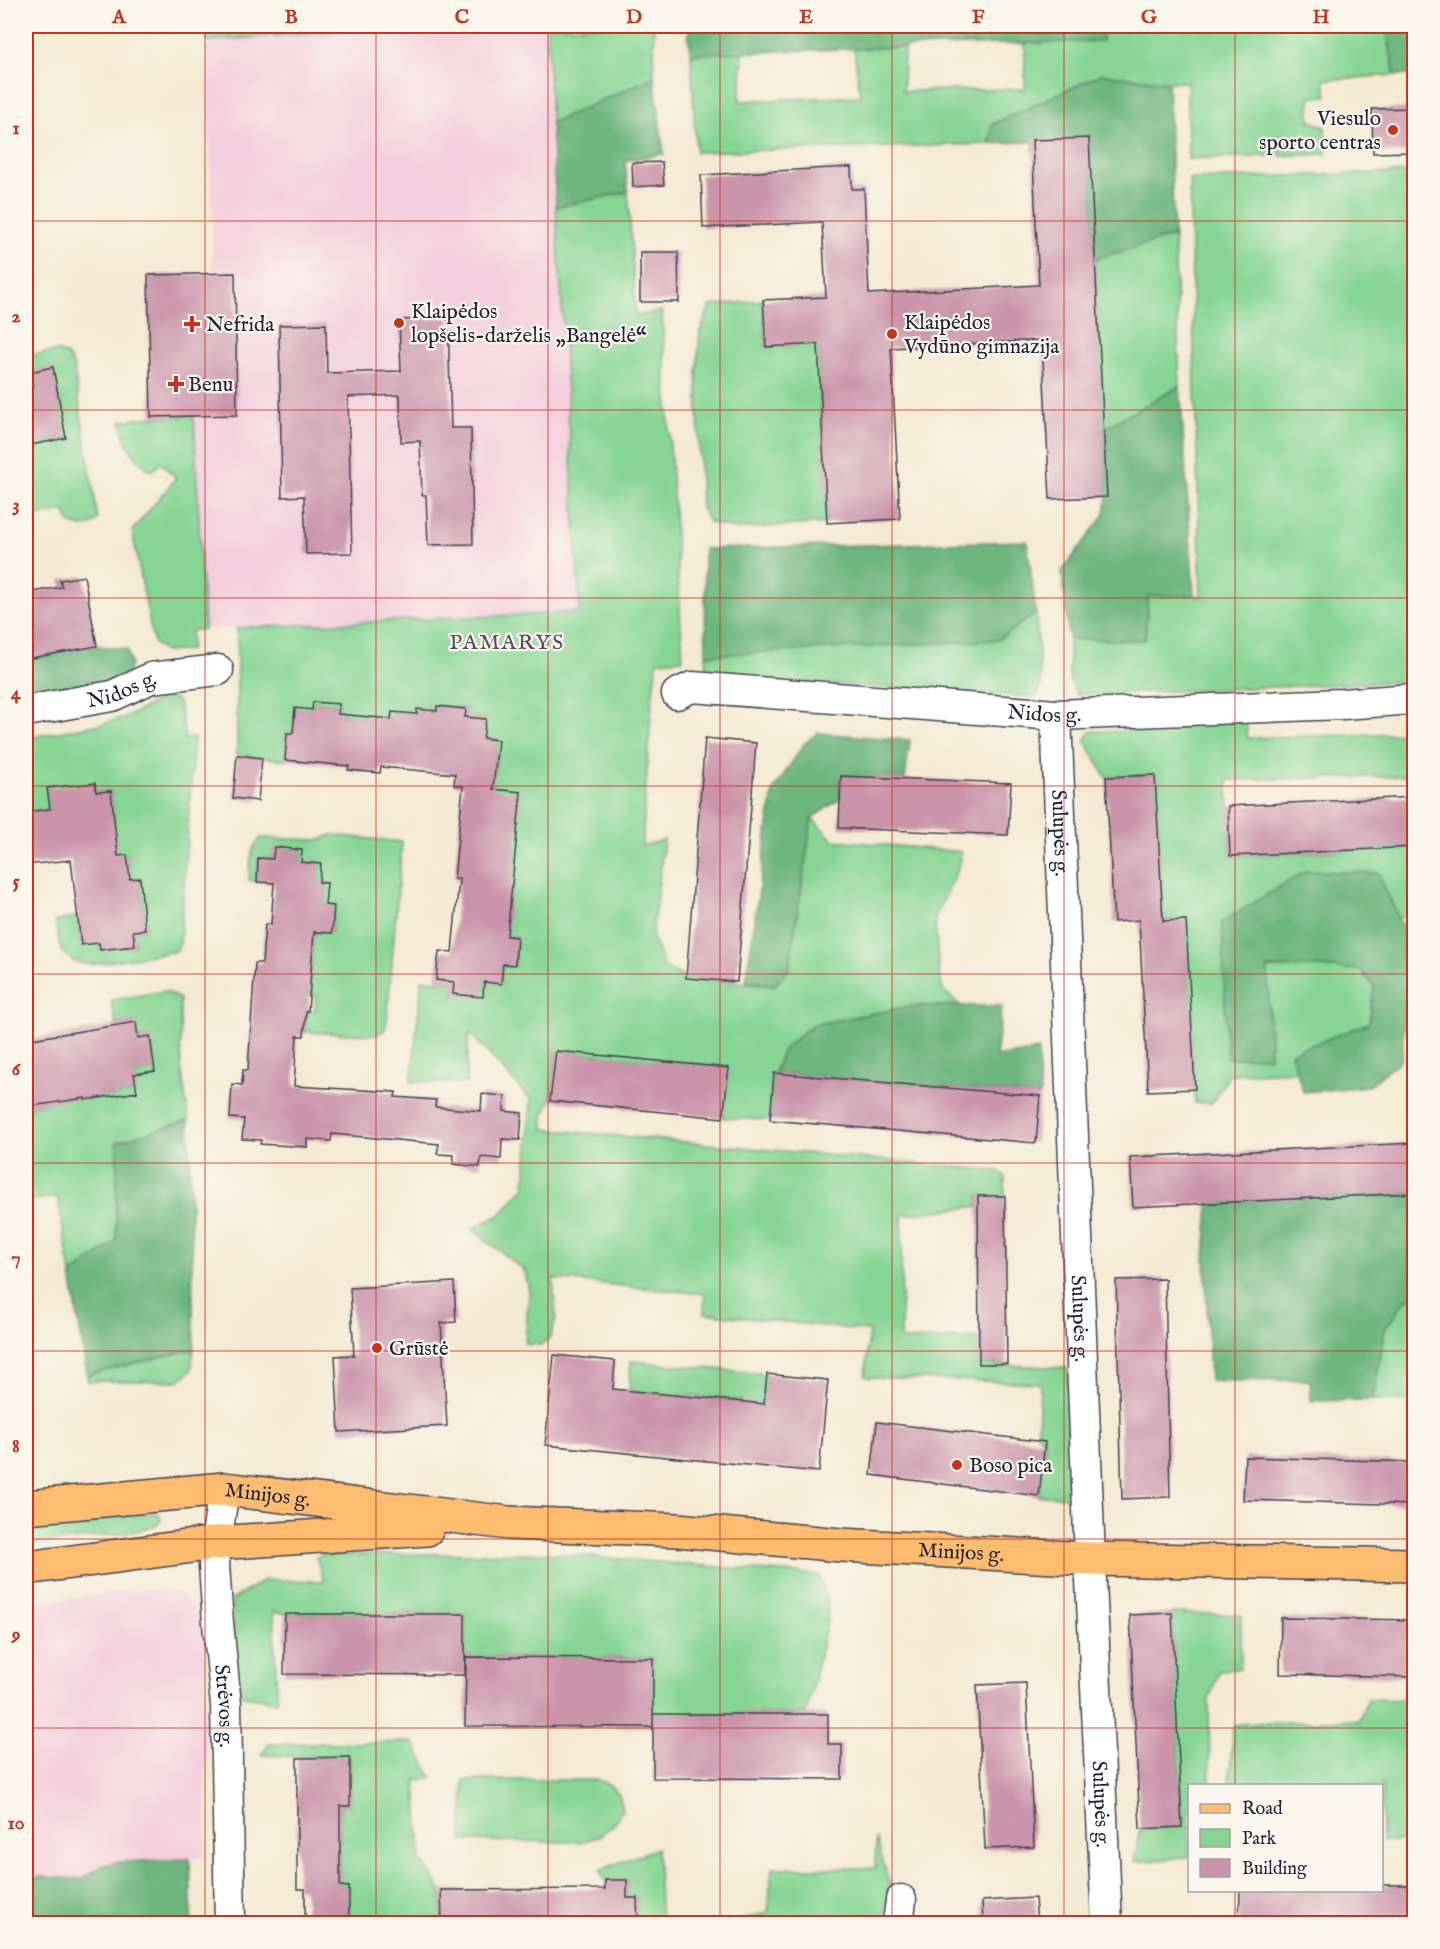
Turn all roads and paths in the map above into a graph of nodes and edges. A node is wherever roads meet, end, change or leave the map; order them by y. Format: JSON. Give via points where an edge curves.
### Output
{"nodes":[{"id":1,"x":218,"y":670,"type":"dead end"},
{"id":2,"x":677,"y":694,"type":"dead end"},
{"id":3,"x":1414,"y":699,"type":"edge"},
{"id":4,"x":26,"y":711,"type":"edge"},
{"id":5,"x":1056,"y":715,"type":"junction"},
{"id":6,"x":224,"y":1489,"type":"junction"},
{"id":7,"x":26,"y":1507,"type":"edge"},
{"id":8,"x":509,"y":1523,"type":"junction"},
{"id":9,"x":216,"y":1543,"type":"junction"},
{"id":10,"x":1090,"y":1559,"type":"junction"},
{"id":11,"x":1414,"y":1565,"type":"edge"},
{"id":12,"x":26,"y":1568,"type":"edge"},
{"id":13,"x":230,"y":1923,"type":"edge"},
{"id":14,"x":1107,"y":1923,"type":"edge"}],
"edges":[{"from":1,"to":4,"type":"street","name":"Nidos g.","via":[[151,678],[112,696]]},
{"from":2,"to":5,"type":"street","name":"Nidos g.","via":[[692,687]]},
{"from":3,"to":5,"type":"street","name":"Nidos g."},
{"from":5,"to":10,"type":"street","name":"Sulupės g."},
{"from":6,"to":7,"type":"main road","name":"Minijos g."},
{"from":6,"to":8,"type":"main road","name":"Minijos g."},
{"from":6,"to":9,"type":"street","name":"Strėvos g."},
{"from":8,"to":9,"type":"main road","name":"Minijos g."},
{"from":8,"to":10,"type":"main road","name":"Minijos g.","via":[[677,1530],[841,1545]]},
{"from":9,"to":12,"type":"main road","name":"Minijos g."},
{"from":9,"to":13,"type":"street","name":"Strėvos g.","via":[[217,1616],[226,1705]]},
{"from":10,"to":11,"type":"main road","name":"Minijos g."},
{"from":10,"to":14,"type":"street","name":"Sulupės g."}]}
